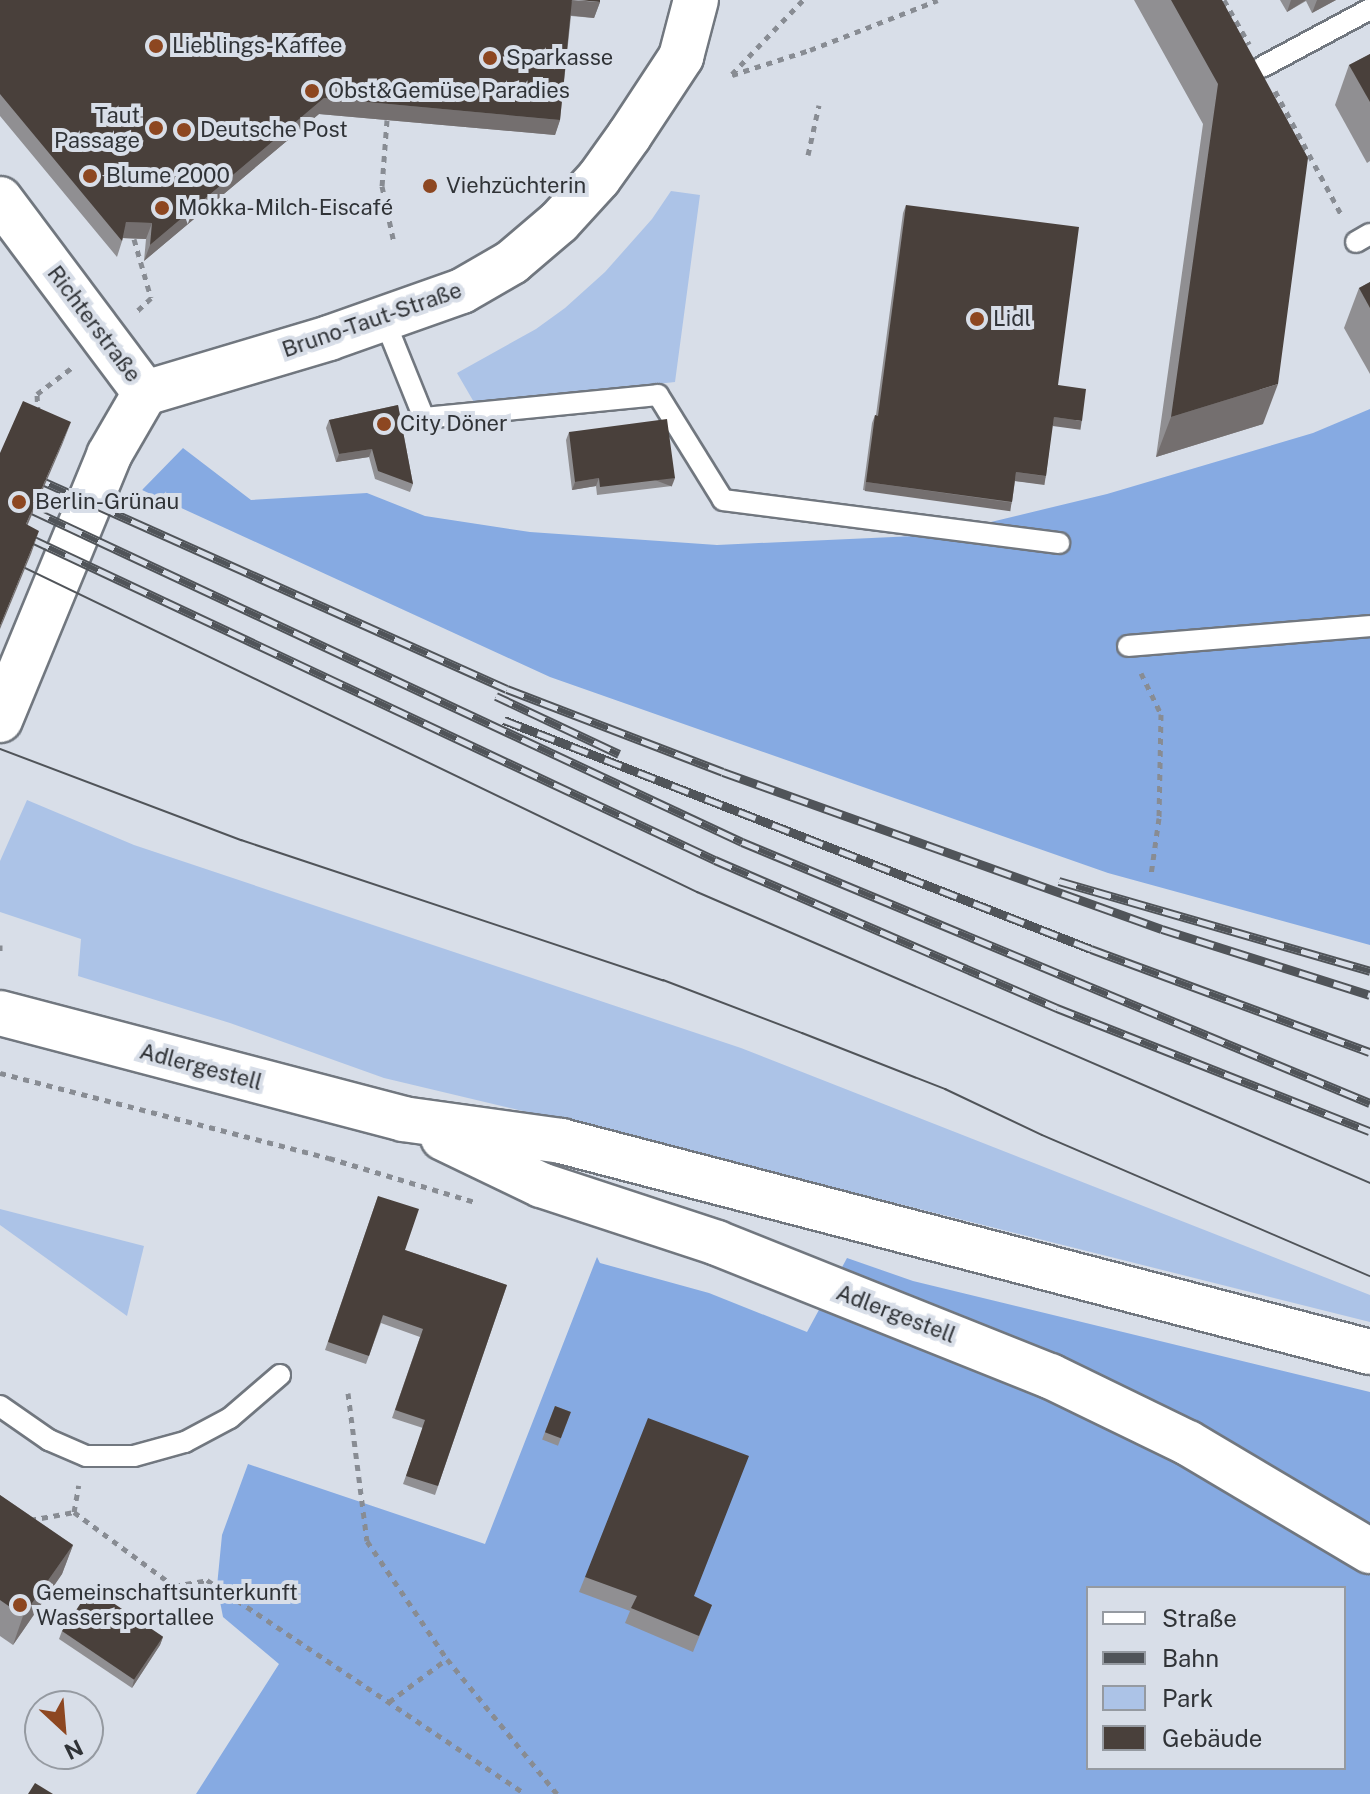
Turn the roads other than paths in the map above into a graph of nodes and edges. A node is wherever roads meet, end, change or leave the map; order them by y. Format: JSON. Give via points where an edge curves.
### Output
{"nodes":[{"id":1,"x":696,"y":0,"type":"edge"},
{"id":2,"x":1370,"y":9,"type":"edge"},
{"id":3,"x":1262,"y":67,"type":"edge"},
{"id":4,"x":0,"y":199,"type":"edge"},
{"id":5,"x":384,"y":319,"type":"junction"},
{"id":6,"x":145,"y":393,"type":"junction"},
{"id":7,"x":1059,"y":543,"type":"dead end"},
{"id":8,"x":1370,"y":626,"type":"edge"},
{"id":9,"x":1128,"y":646,"type":"road end"},
{"id":10,"x":0,"y":720,"type":"edge"},
{"id":11,"x":0,"y":1013,"type":"edge"},
{"id":12,"x":403,"y":1119,"type":"junction"},
{"id":13,"x":1370,"y":1352,"type":"edge"},
{"id":14,"x":280,"y":1375,"type":"dead end"},
{"id":15,"x":0,"y":1406,"type":"edge"},
{"id":16,"x":1370,"y":1551,"type":"edge"}],
"edges":[{"from":1,"to":5,"type":"main road","name":"Bruno-Taut-Straße","via":[[681,57],[599,178],[559,222],[512,262],[462,291]]},
{"from":2,"to":3,"type":"lane"},
{"from":4,"to":6,"type":"main road","name":"Richterstraße"},
{"from":5,"to":6,"type":"main road","name":"Bruno-Taut-Straße"},
{"from":5,"to":7,"type":"lane","via":[[424,418],[658,395],[723,500]]},
{"from":6,"to":10,"type":"main road","name":"Richterstraße","via":[[109,455]]},
{"from":8,"to":9,"type":"lane"},
{"from":11,"to":12,"type":"main road","name":"Adlergestell"},
{"from":12,"to":13,"type":"main road","name":"Adlergestell","via":[[561,1141]]},
{"from":12,"to":16,"type":"main road","name":"Adlergestell","via":[[541,1185],[717,1243],[1050,1376],[1188,1443]]},
{"from":14,"to":15,"type":"lane","via":[[230,1418],[185,1442],[134,1456],[86,1456],[49,1440]]}]}
